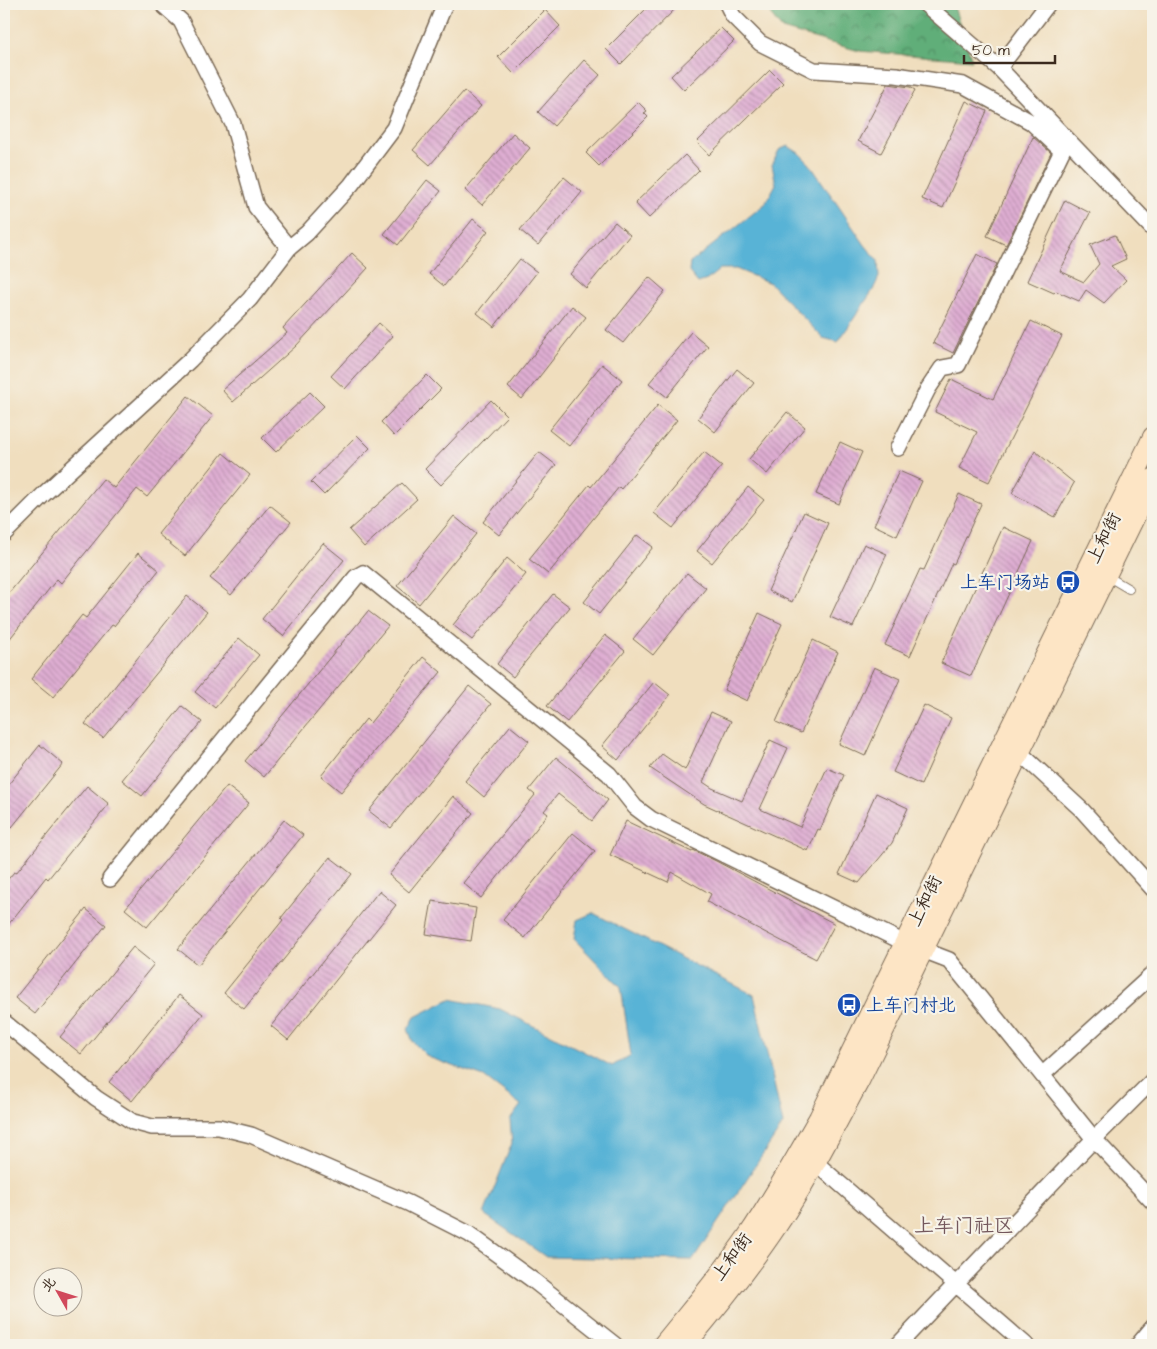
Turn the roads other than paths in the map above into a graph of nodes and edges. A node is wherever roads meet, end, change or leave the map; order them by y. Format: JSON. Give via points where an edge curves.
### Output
{"nodes":[{"id":1,"x":162,"y":4,"type":"edge"},
{"id":2,"x":445,"y":4,"type":"edge"},
{"id":3,"x":727,"y":4,"type":"edge"},
{"id":4,"x":925,"y":4,"type":"edge"},
{"id":5,"x":1048,"y":4,"type":"edge"},
{"id":6,"x":1000,"y":68,"type":"junction"},
{"id":7,"x":1153,"y":229,"type":"edge"},
{"id":8,"x":289,"y":248,"type":"junction"},
{"id":9,"x":1153,"y":437,"type":"edge"},
{"id":10,"x":898,"y":448,"type":"dead end"},
{"id":11,"x":1153,"y":479,"type":"edge"},
{"id":12,"x":4,"y":534,"type":"edge"},
{"id":13,"x":1098,"y":571,"type":"junction"},
{"id":14,"x":1129,"y":589,"type":"dead end"},
{"id":15,"x":1019,"y":752,"type":"junction"},
{"id":16,"x":110,"y":878,"type":"dead end"},
{"id":17,"x":1153,"y":889,"type":"edge"},
{"id":18,"x":913,"y":946,"type":"junction"},
{"id":19,"x":1153,"y":974,"type":"edge"},
{"id":20,"x":4,"y":1022,"type":"edge"},
{"id":21,"x":1042,"y":1075,"type":"junction"},
{"id":22,"x":1153,"y":1080,"type":"edge"},
{"id":23,"x":1094,"y":1139,"type":"junction"},
{"id":24,"x":816,"y":1163,"type":"junction"},
{"id":25,"x":1153,"y":1202,"type":"edge"},
{"id":26,"x":956,"y":1284,"type":"junction"},
{"id":27,"x":1153,"y":1327,"type":"edge"},
{"id":28,"x":615,"y":1345,"type":"edge"},
{"id":29,"x":663,"y":1345,"type":"edge"},
{"id":30,"x":686,"y":1345,"type":"edge"},
{"id":31,"x":898,"y":1345,"type":"edge"},
{"id":32,"x":1026,"y":1345,"type":"edge"},
{"id":33,"x":1138,"y":1345,"type":"edge"}],
"edges":[{"from":1,"to":8,"type":"street","via":[[181,21],[233,124],[256,207]]},
{"from":2,"to":8,"type":"street","via":[[394,128],[351,185],[308,233]]},
{"from":3,"to":10,"type":"street","via":[[733,16],[760,43],[814,70],[896,74],[963,85],[1031,122],[1062,151],[958,365],[942,368]]},
{"from":4,"to":6,"type":"street"},
{"from":5,"to":6,"type":"street"},
{"from":6,"to":7,"type":"street"},
{"from":8,"to":12,"type":"street","via":[[250,299],[190,360]]},
{"from":9,"to":13,"type":"street","name":"上和街"},
{"from":11,"to":13,"type":"street","name":"上和街"},
{"from":13,"to":14,"type":"lane"},
{"from":13,"to":15,"type":"street","name":"上和街"},
{"from":13,"to":18,"type":"street","name":"上和街"},
{"from":15,"to":17,"type":"street","via":[[1082,810]]},
{"from":15,"to":18,"type":"street","name":"上和街"},
{"from":16,"to":18,"type":"street","via":[[356,577],[363,573],[609,774],[635,807],[651,819]]},
{"from":18,"to":21,"type":"street","via":[[949,960]]},
{"from":18,"to":24,"type":"street","name":"上和街","via":[[858,1081]]},
{"from":18,"to":29,"type":"street","name":"上和街","via":[[782,1184],[748,1237]]},
{"from":19,"to":21,"type":"street"},
{"from":20,"to":28,"type":"street","via":[[96,1098],[133,1122],[152,1126],[219,1126],[250,1135],[408,1203],[469,1234]]},
{"from":21,"to":23,"type":"street"},
{"from":22,"to":23,"type":"street"},
{"from":23,"to":25,"type":"street"},
{"from":23,"to":26,"type":"street"},
{"from":24,"to":26,"type":"street"},
{"from":24,"to":30,"type":"street","name":"上和街","via":[[779,1224]]},
{"from":26,"to":31,"type":"street"},
{"from":26,"to":32,"type":"street"},
{"from":27,"to":33,"type":"street"}]}
